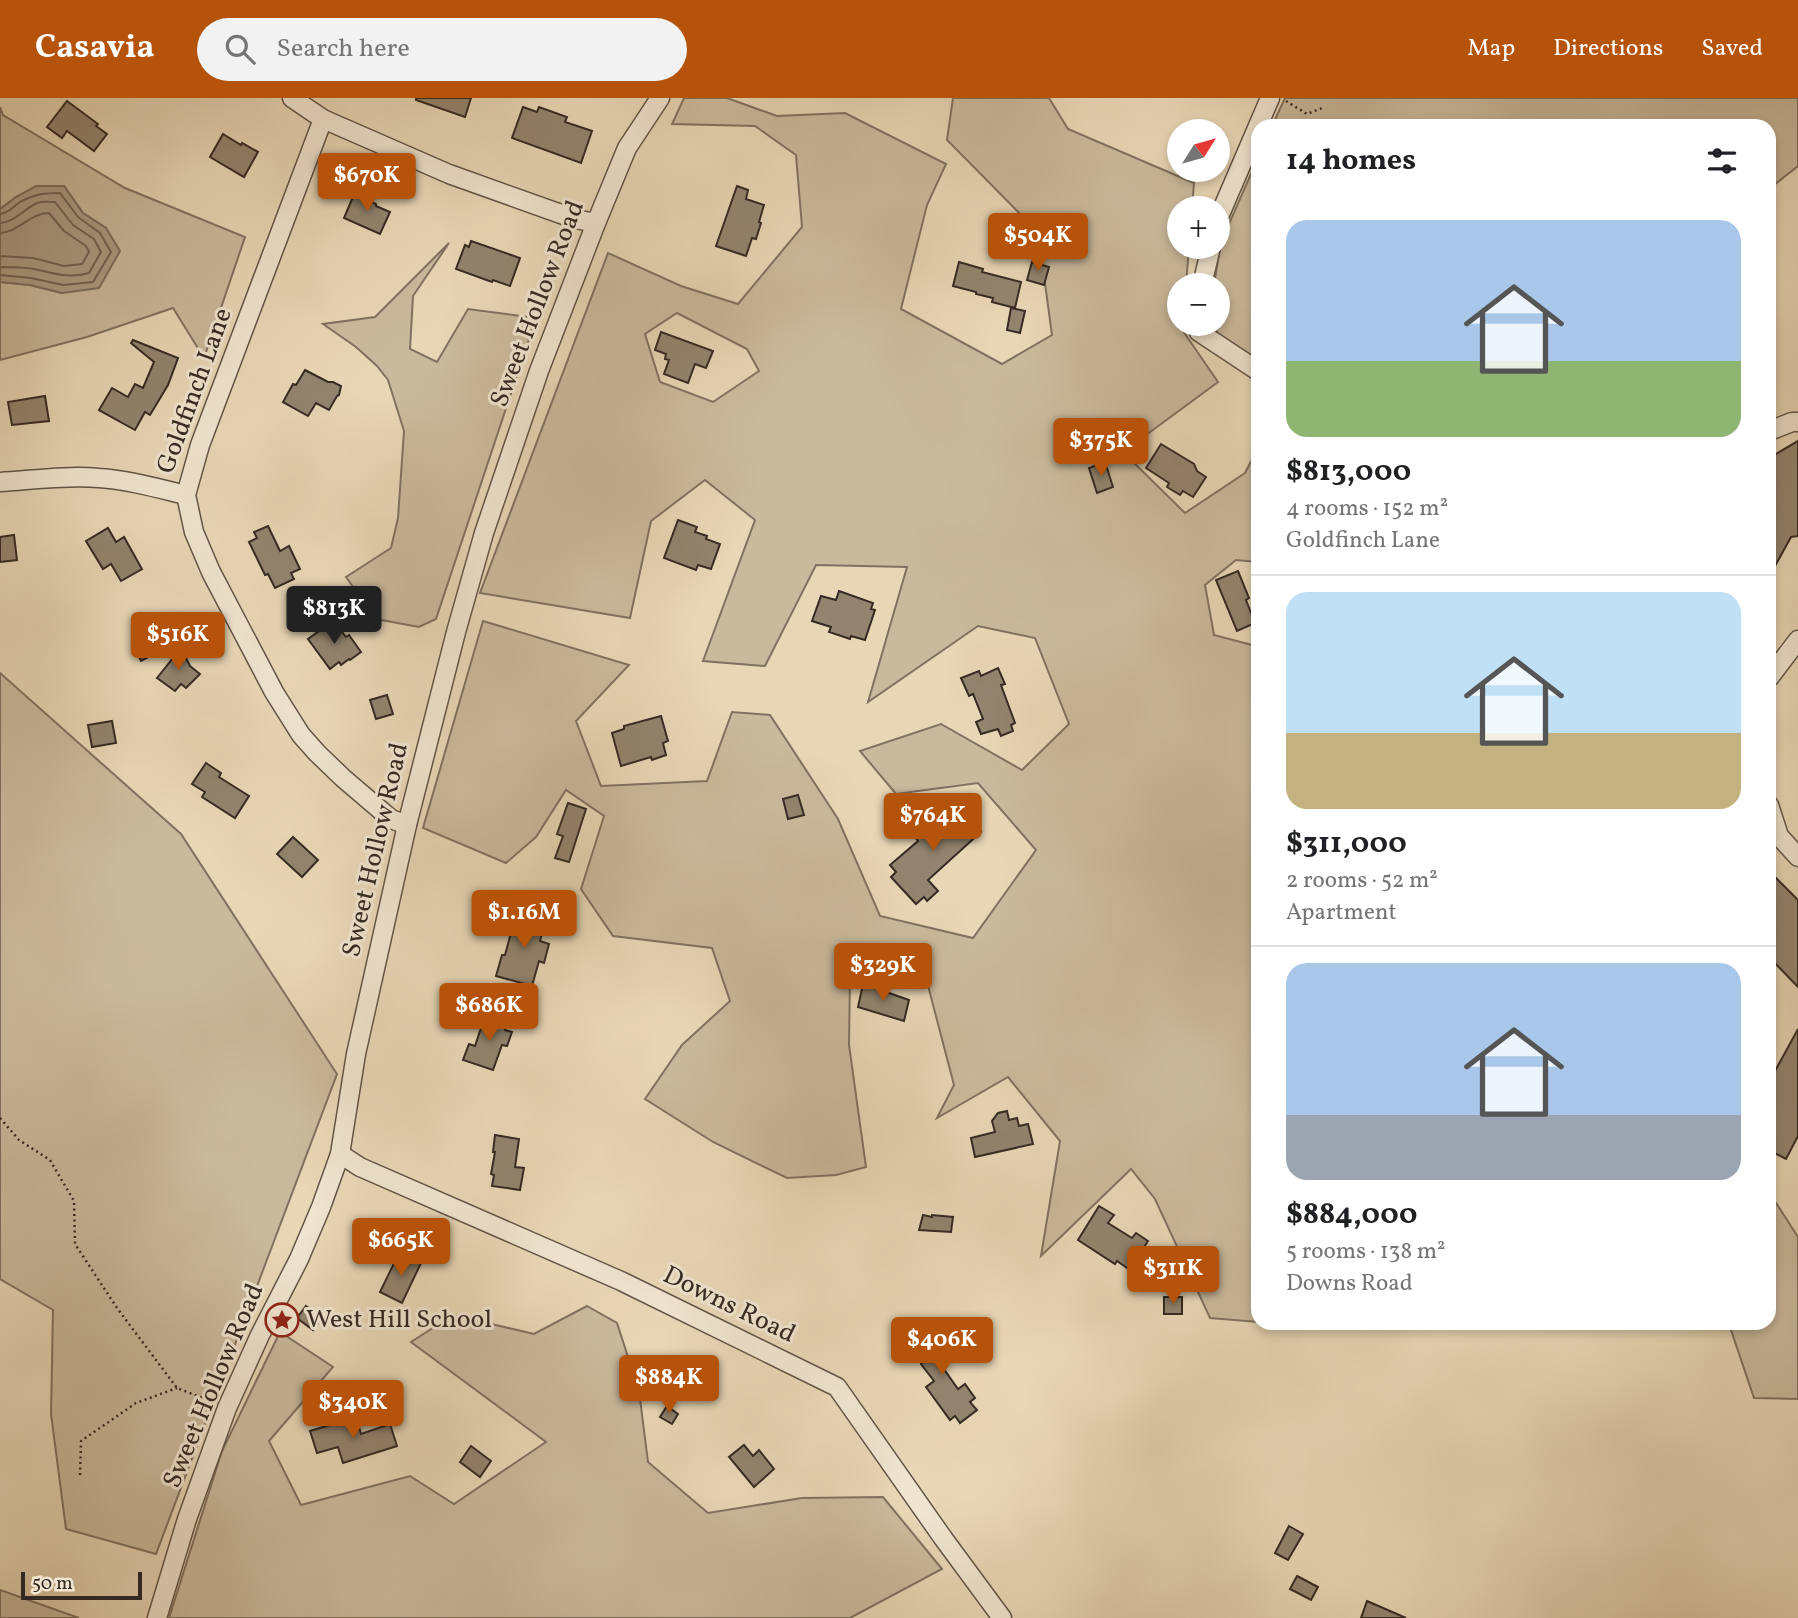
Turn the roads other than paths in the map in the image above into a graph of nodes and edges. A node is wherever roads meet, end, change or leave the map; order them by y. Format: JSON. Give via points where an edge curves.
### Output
{"nodes":[{"id":1,"x":292,"y":98,"type":"edge"},
{"id":2,"x":660,"y":98,"type":"edge"},
{"id":3,"x":1270,"y":98,"type":"edge"},
{"id":4,"x":323,"y":119,"type":"junction"},
{"id":5,"x":1261,"y":119,"type":"edge"},
{"id":6,"x":1251,"y":142,"type":"edge"},
{"id":7,"x":1228,"y":196,"type":"edge"},
{"id":8,"x":596,"y":223,"type":"junction"},
{"id":9,"x":1205,"y":336,"type":"edge"},
{"id":10,"x":1251,"y":366,"type":"edge"},
{"id":11,"x":1798,"y":422,"type":"edge"},
{"id":12,"x":1776,"y":428,"type":"edge"},
{"id":13,"x":0,"y":482,"type":"edge"},
{"id":14,"x":186,"y":495,"type":"junction"},
{"id":15,"x":1798,"y":640,"type":"edge"},
{"id":16,"x":1776,"y":669,"type":"edge"},
{"id":17,"x":407,"y":825,"type":"junction"},
{"id":18,"x":1776,"y":827,"type":"edge"},
{"id":19,"x":1798,"y":857,"type":"edge"},
{"id":20,"x":340,"y":1154,"type":"junction"},
{"id":21,"x":157,"y":1618,"type":"edge"},
{"id":22,"x":1002,"y":1618,"type":"edge"}],
"edges":[{"from":1,"to":4,"type":"street"},
{"from":2,"to":8,"type":"street","name":"Sweet Hollow Road","via":[[627,148]]},
{"from":3,"to":5,"type":"street"},
{"from":4,"to":8,"type":"street","via":[[449,174]]},
{"from":4,"to":14,"type":"street","name":"Goldfinch Lane","via":[[200,445]]},
{"from":6,"to":7,"type":"street"},
{"from":8,"to":17,"type":"street","name":"Sweet Hollow Road","via":[[484,533]]},
{"from":9,"to":10,"type":"street"},
{"from":11,"to":12,"type":"street"},
{"from":13,"to":14,"type":"street","via":[[98,478]]},
{"from":14,"to":17,"type":"street","name":"Goldfinch Lane","via":[[194,532],[211,572],[302,735],[352,786],[391,819]]},
{"from":15,"to":16,"type":"street"},
{"from":17,"to":20,"type":"street","name":"Sweet Hollow Road","via":[[356,1054]]},
{"from":18,"to":19,"type":"street"},
{"from":20,"to":21,"type":"street","name":"Sweet Hollow Road","via":[[299,1259],[228,1408]]},
{"from":20,"to":22,"type":"street","name":"Downs Road","via":[[837,1387]]}]}
